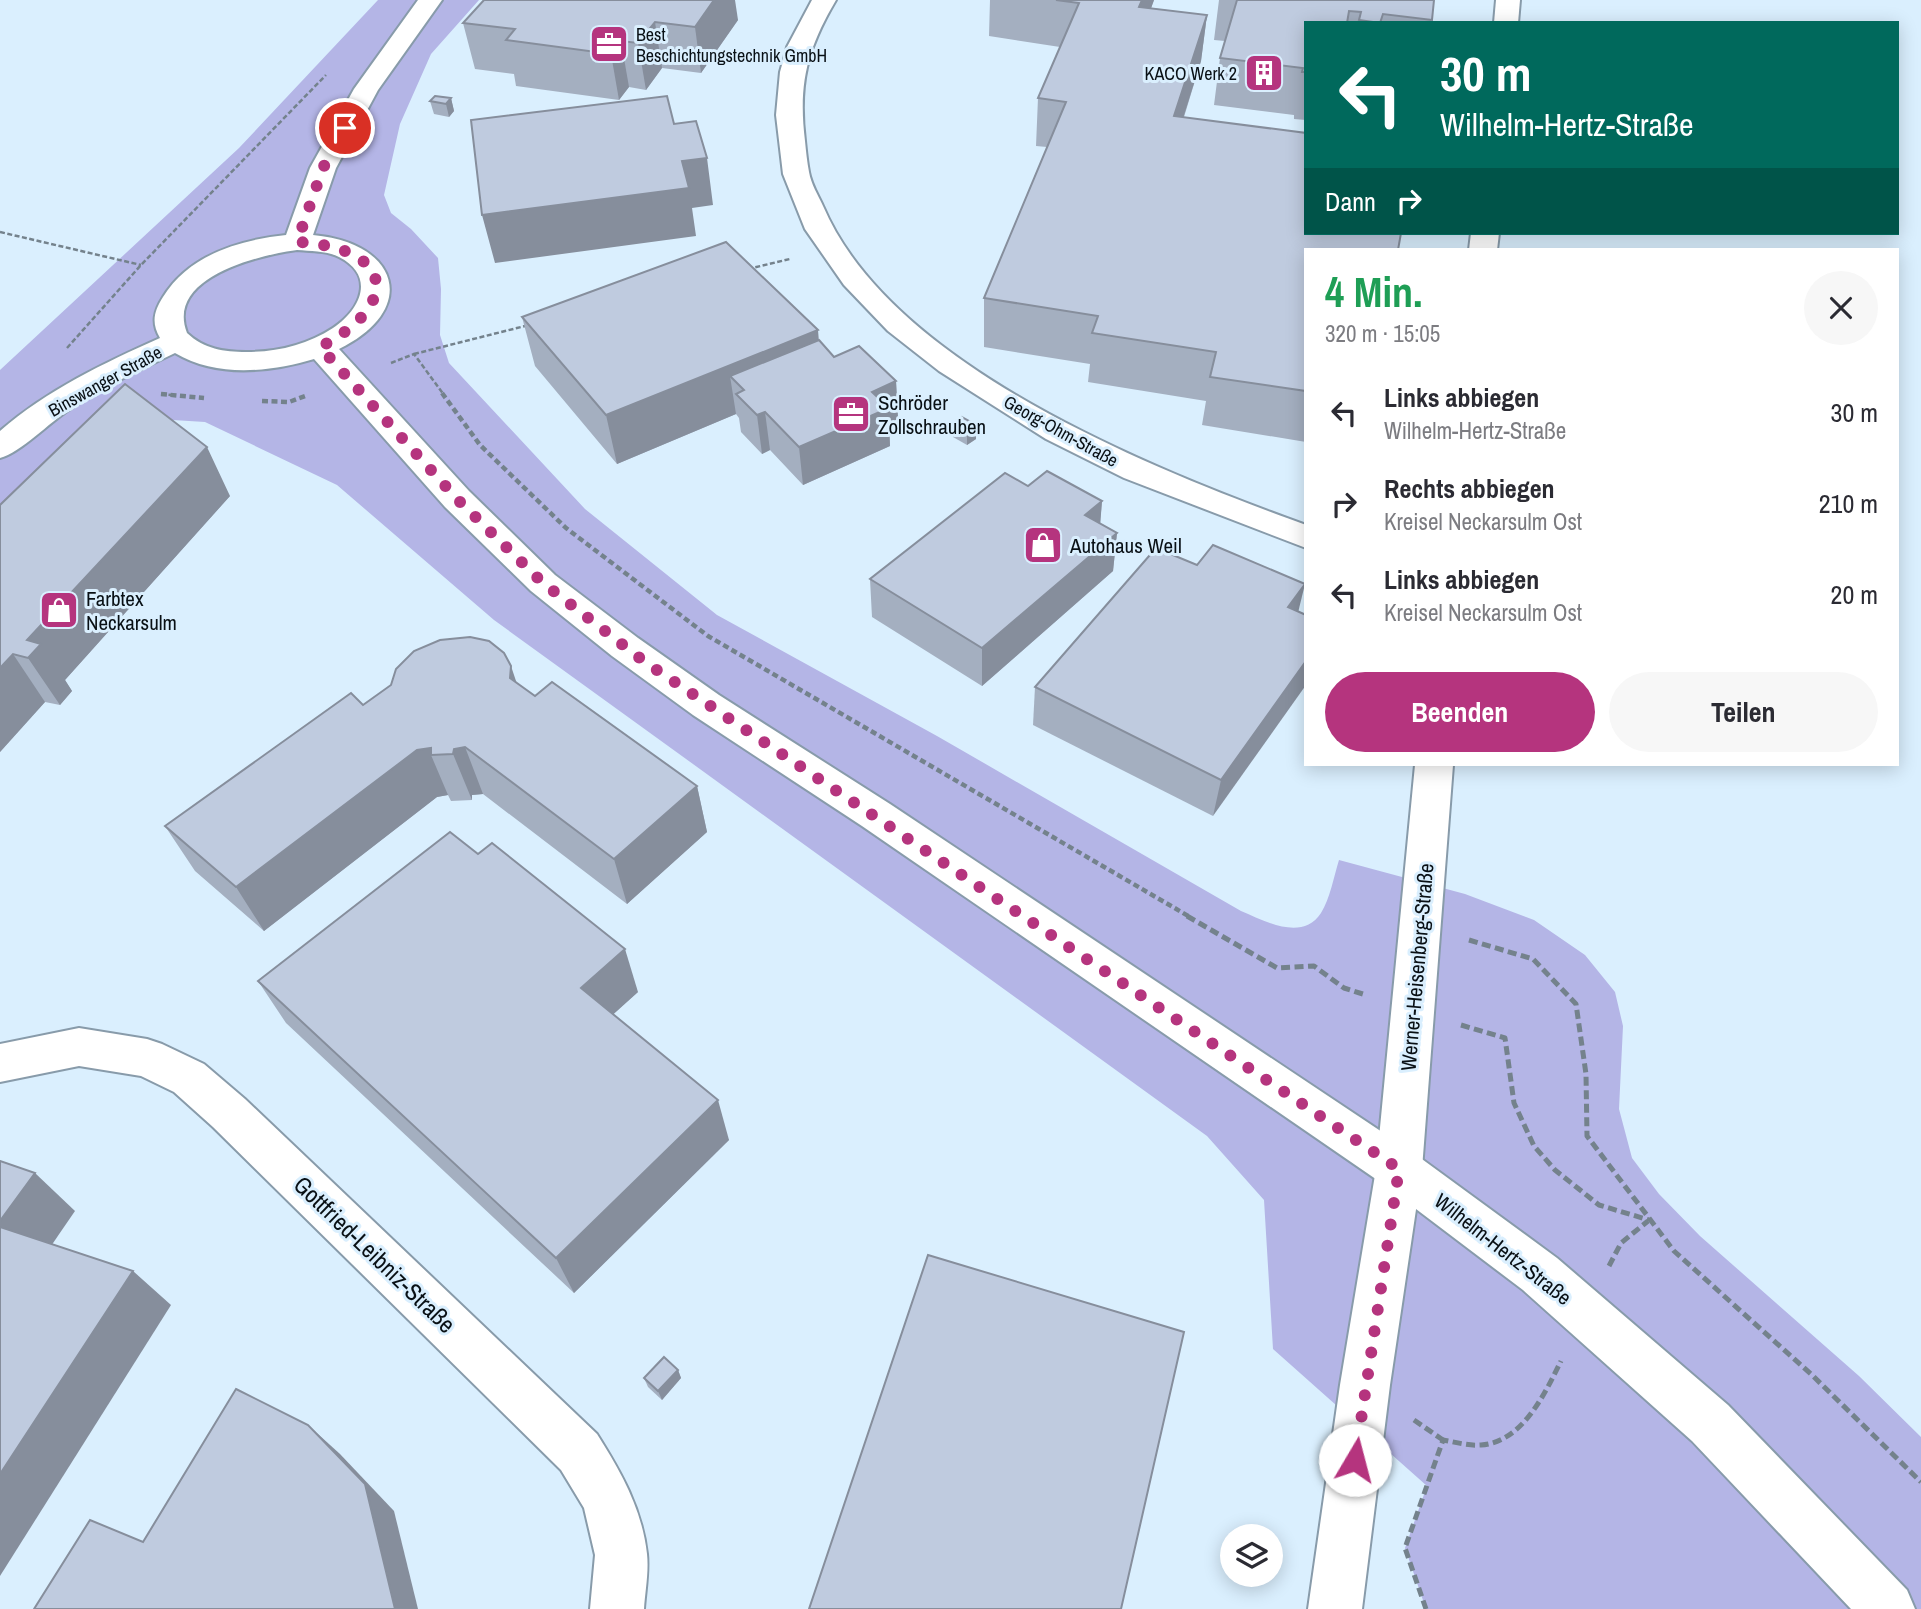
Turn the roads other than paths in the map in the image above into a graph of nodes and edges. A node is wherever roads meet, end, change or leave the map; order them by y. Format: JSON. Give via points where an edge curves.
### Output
{"nodes":[{"id":1,"x":430,"y":0,"type":"edge"},
{"id":2,"x":824,"y":0,"type":"edge"},
{"id":3,"x":1508,"y":0,"type":"edge"},
{"id":4,"x":1506,"y":21,"type":"edge"},
{"id":5,"x":297,"y":242,"type":"junction"},
{"id":6,"x":178,"y":341,"type":"junction"},
{"id":7,"x":320,"y":347,"type":"junction"},
{"id":8,"x":0,"y":448,"type":"edge"},
{"id":9,"x":1304,"y":536,"type":"edge"},
{"id":10,"x":1434,"y":766,"type":"edge"},
{"id":11,"x":0,"y":1063,"type":"edge"},
{"id":12,"x":1399,"y":1169,"type":"junction"},
{"id":13,"x":617,"y":1609,"type":"edge"},
{"id":14,"x":1335,"y":1609,"type":"edge"},
{"id":15,"x":1888,"y":1609,"type":"edge"}],
"edges":[{"from":1,"to":5,"type":"main road","via":[[366,89],[323,168]]},
{"from":2,"to":9,"type":"main road","name":"Georg-Ohm-Straße","via":[[798,49],[789,94],[788,139],[799,188],[830,248],[876,303],[933,352],[1009,404],[1110,460]]},
{"from":3,"to":4,"type":"main road"},
{"from":5,"to":6,"type":"main road","via":[[244,251],[201,270],[178,292],[168,313],[170,330]]},
{"from":5,"to":7,"type":"main road","via":[[352,252],[372,270],[377,285],[373,304],[357,324]]},
{"from":6,"to":7,"type":"main road","via":[[196,353],[225,361],[261,361]]},
{"from":6,"to":8,"type":"main road","name":"Binswanger Straße","via":[[67,398]]},
{"from":7,"to":12,"type":"main road","name":"Wilhelm-Hertz-Straße","via":[[467,509],[543,583],[625,647]]},
{"from":10,"to":12,"type":"main road","name":"Werner-Heisenberg-Straße"},
{"from":11,"to":13,"type":"main road","name":"Gottfried-Leibniz-Straße","via":[[79,1047],[147,1058],[188,1078],[229,1114],[579,1452],[608,1499],[621,1555]]},
{"from":12,"to":14,"type":"main road","name":"Werner-Heisenberg-Straße"},
{"from":12,"to":15,"type":"main road","name":"Wilhelm-Hertz-Straße","via":[[1540,1274],[1710,1423]]}]}
